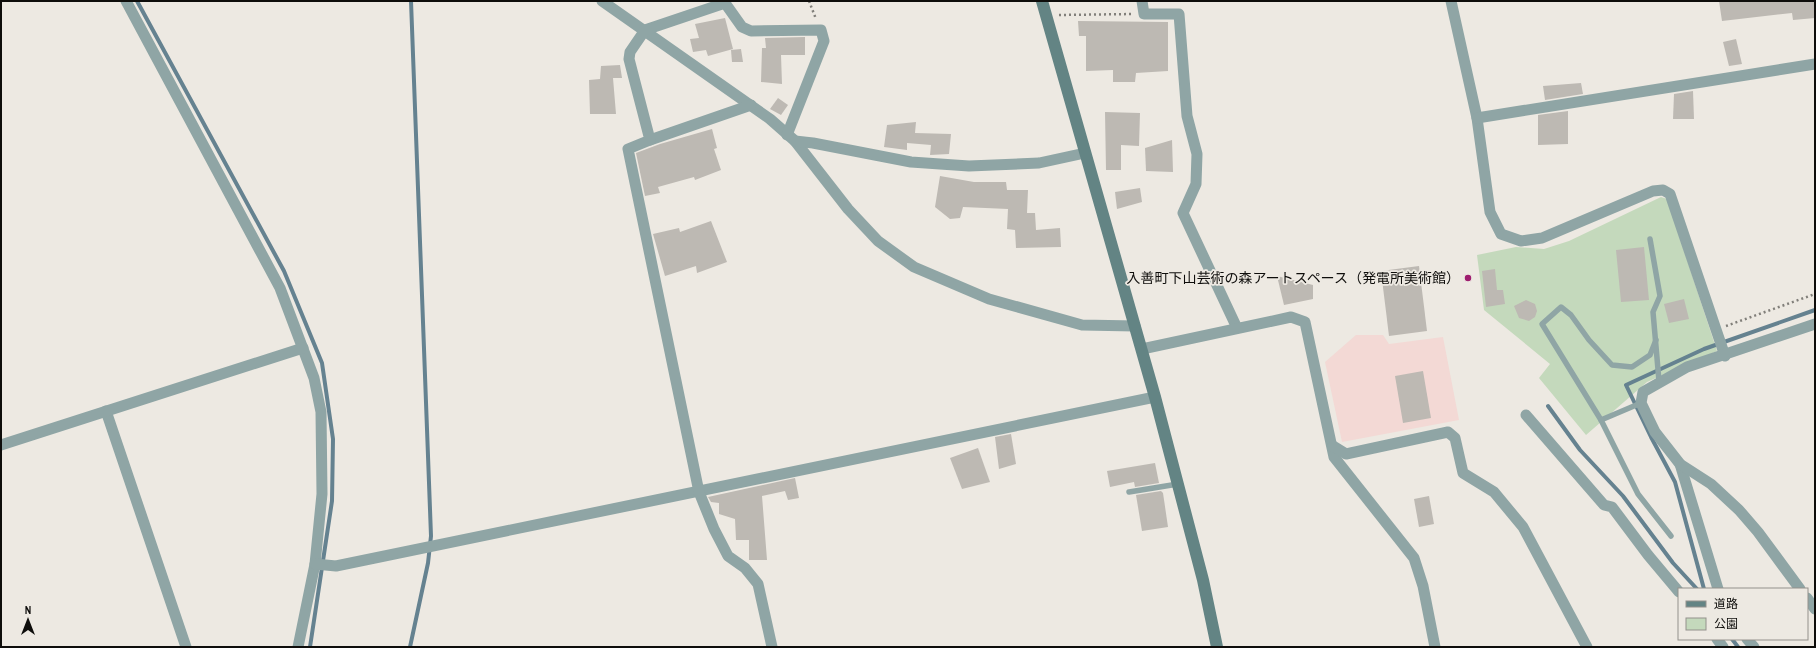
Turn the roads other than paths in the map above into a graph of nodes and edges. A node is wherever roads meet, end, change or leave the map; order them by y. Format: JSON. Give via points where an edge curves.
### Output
{"nodes":[{"id":1,"x":126,"y":1,"type":"edge"},
{"id":2,"x":602,"y":1,"type":"edge"},
{"id":3,"x":1042,"y":1,"type":"edge"},
{"id":4,"x":1142,"y":1,"type":"edge"},
{"id":5,"x":1452,"y":1,"type":"edge"},
{"id":6,"x":645,"y":30,"type":"junction"},
{"id":7,"x":1815,"y":64,"type":"edge"},
{"id":8,"x":751,"y":105,"type":"junction"},
{"id":9,"x":1477,"y":118,"type":"junction"},
{"id":10,"x":791,"y":138,"type":"junction"},
{"id":11,"x":650,"y":140,"type":"junction"},
{"id":12,"x":1085,"y":153,"type":"junction"},
{"id":13,"x":1650,"y":239,"type":"dead end"},
{"id":14,"x":1815,"y":324,"type":"edge"},
{"id":15,"x":1135,"y":326,"type":"junction"},
{"id":16,"x":1237,"y":328,"type":"junction"},
{"id":17,"x":1656,"y":340,"type":"junction"},
{"id":18,"x":303,"y":348,"type":"junction"},
{"id":19,"x":1142,"y":349,"type":"junction"},
{"id":20,"x":1725,"y":356,"type":"junction"},
{"id":21,"x":1659,"y":381,"type":"junction"},
{"id":22,"x":1155,"y":396,"type":"junction"},
{"id":23,"x":1641,"y":403,"type":"junction"},
{"id":24,"x":106,"y":412,"type":"junction"},
{"id":25,"x":1526,"y":415,"type":"dead end"},
{"id":26,"x":1601,"y":420,"type":"junction"},
{"id":27,"x":1,"y":445,"type":"edge"},
{"id":28,"x":1333,"y":446,"type":"junction"},
{"id":29,"x":1680,"y":464,"type":"junction"},
{"id":30,"x":1178,"y":484,"type":"junction"},
{"id":31,"x":699,"y":492,"type":"junction"},
{"id":32,"x":1129,"y":492,"type":"dead end"},
{"id":33,"x":1671,"y":536,"type":"dead end"},
{"id":34,"x":315,"y":564,"type":"junction"},
{"id":35,"x":1718,"y":588,"type":"edge"},
{"id":36,"x":1799,"y":588,"type":"edge"},
{"id":37,"x":1678,"y":591,"type":"edge"},
{"id":38,"x":1808,"y":599,"type":"edge"},
{"id":39,"x":1815,"y":609,"type":"edge"},
{"id":40,"x":186,"y":647,"type":"edge"},
{"id":41,"x":298,"y":647,"type":"edge"},
{"id":42,"x":772,"y":647,"type":"edge"},
{"id":43,"x":1217,"y":647,"type":"edge"},
{"id":44,"x":1435,"y":647,"type":"edge"},
{"id":45,"x":1587,"y":647,"type":"edge"}],
"edges":[{"from":1,"to":18,"type":"street","via":[[280,288]]},
{"from":2,"to":6,"type":"street"},
{"from":3,"to":12,"type":"street"},
{"from":4,"to":16,"type":"street","via":[[1144,14],[1179,14],[1187,116],[1197,154],[1196,184],[1183,213]]},
{"from":5,"to":9,"type":"street"},
{"from":6,"to":8,"type":"street"},
{"from":6,"to":10,"type":"street","via":[[725,3],[742,27],[751,31],[822,30],[824,42]]},
{"from":6,"to":11,"type":"street","via":[[630,52],[629,59]]},
{"from":7,"to":9,"type":"street"},
{"from":8,"to":10,"type":"street"},
{"from":8,"to":11,"type":"street"},
{"from":9,"to":20,"type":"street","via":[[1490,212],[1501,234],[1521,241],[1542,238],[1653,191],[1663,190],[1670,194]]},
{"from":10,"to":12,"type":"street","via":[[911,162],[970,166],[1039,163]]},
{"from":10,"to":15,"type":"street","via":[[853,215],[878,241],[914,267],[989,299],[1082,325]]},
{"from":11,"to":31,"type":"street","via":[[628,149]]},
{"from":12,"to":15,"type":"street"},
{"from":13,"to":17,"type":"lane","via":[[1660,296],[1653,312]]},
{"from":14,"to":20,"type":"street"},
{"from":15,"to":19,"type":"street"},
{"from":16,"to":19,"type":"street"},
{"from":16,"to":28,"type":"street","via":[[1292,317],[1305,322]]},
{"from":17,"to":21,"type":"lane"},
{"from":17,"to":26,"type":"lane","via":[[1650,355],[1632,367],[1612,365],[1571,315],[1561,307],[1542,324]]},
{"from":18,"to":24,"type":"street"},
{"from":18,"to":34,"type":"street","via":[[314,378],[321,412],[322,494]]},
{"from":19,"to":22,"type":"street"},
{"from":20,"to":21,"type":"street","via":[[1687,367]]},
{"from":21,"to":23,"type":"street","via":[[1642,392]]},
{"from":22,"to":30,"type":"street"},
{"from":22,"to":31,"type":"street"},
{"from":23,"to":26,"type":"lane"},
{"from":23,"to":29,"type":"street","via":[[1655,432]]},
{"from":24,"to":27,"type":"street"},
{"from":24,"to":40,"type":"street"},
{"from":25,"to":37,"type":"street","via":[[1604,505],[1612,507]]},
{"from":26,"to":33,"type":"lane","via":[[1638,494]]},
{"from":28,"to":44,"type":"street","via":[[1334,457],[1414,558],[1423,586]]},
{"from":28,"to":45,"type":"street","via":[[1346,454],[1448,432],[1456,438],[1463,473],[1494,492],[1523,527]]},
{"from":29,"to":35,"type":"street"},
{"from":29,"to":36,"type":"street","via":[[1711,484],[1739,510]]},
{"from":30,"to":32,"type":"lane"},
{"from":30,"to":43,"type":"street"},
{"from":31,"to":34,"type":"street","via":[[336,566]]},
{"from":31,"to":42,"type":"street","via":[[714,530],[728,556],[745,568],[758,584]]},
{"from":34,"to":41,"type":"street"},
{"from":38,"to":39,"type":"street"}]}
